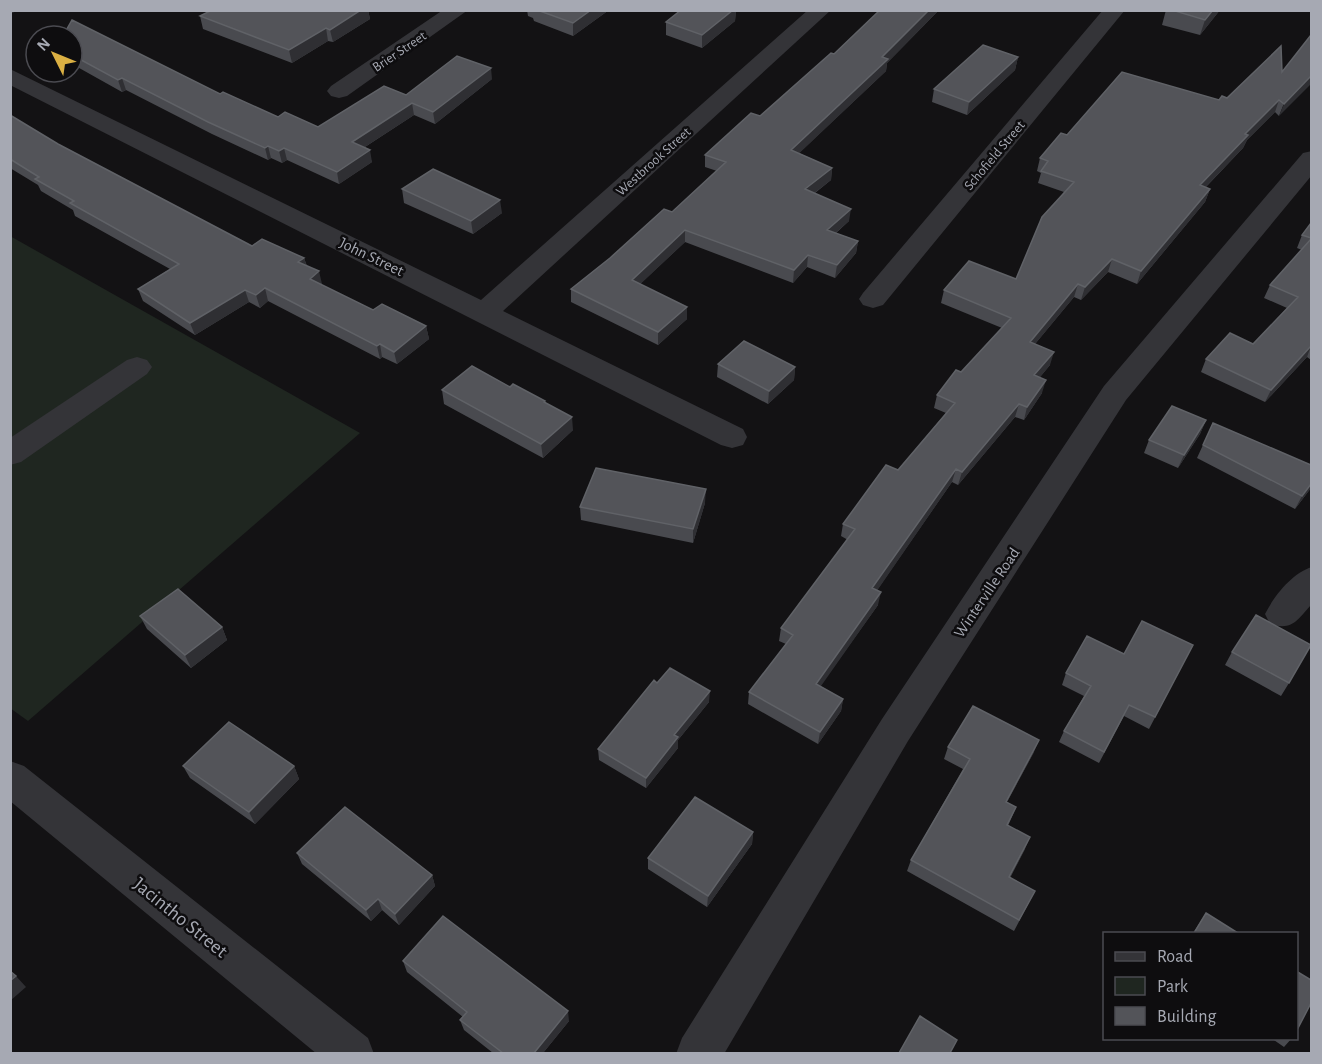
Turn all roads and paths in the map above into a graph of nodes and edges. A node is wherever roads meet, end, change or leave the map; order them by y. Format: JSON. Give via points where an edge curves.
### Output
{"nodes":[{"id":1,"x":458,"y":10,"type":"edge"},
{"id":2,"x":821,"y":10,"type":"edge"},
{"id":3,"x":1115,"y":10,"type":"edge"},
{"id":4,"x":10,"y":76,"type":"edge"},
{"id":5,"x":339,"y":91,"type":"dead end"},
{"id":6,"x":1311,"y":158,"type":"edge"},
{"id":7,"x":873,"y":299,"type":"dead end"},
{"id":8,"x":484,"y":312,"type":"junction"},
{"id":9,"x":137,"y":367,"type":"dead end"},
{"id":10,"x":732,"y":437,"type":"dead end"},
{"id":11,"x":10,"y":454,"type":"edge"},
{"id":12,"x":1311,"y":580,"type":"edge"},
{"id":13,"x":1282,"y":614,"type":"dead end"},
{"id":14,"x":10,"y":778,"type":"edge"},
{"id":15,"x":352,"y":1053,"type":"edge"},
{"id":16,"x":698,"y":1053,"type":"edge"}],
"edges":[{"from":1,"to":5,"type":"street","name":"Brier Street"},
{"from":2,"to":8,"type":"street","name":"Westbrook Street"},
{"from":3,"to":7,"type":"street","name":"Schofield Street"},
{"from":4,"to":8,"type":"street","name":"John Street"},
{"from":6,"to":16,"type":"street","name":"Winterville Road","via":[[1115,393],[895,730]]},
{"from":8,"to":10,"type":"street","name":"John Street"},
{"from":9,"to":11,"type":"street"},
{"from":12,"to":13,"type":"street"},
{"from":14,"to":15,"type":"street","name":"Jacintho Street"}]}
